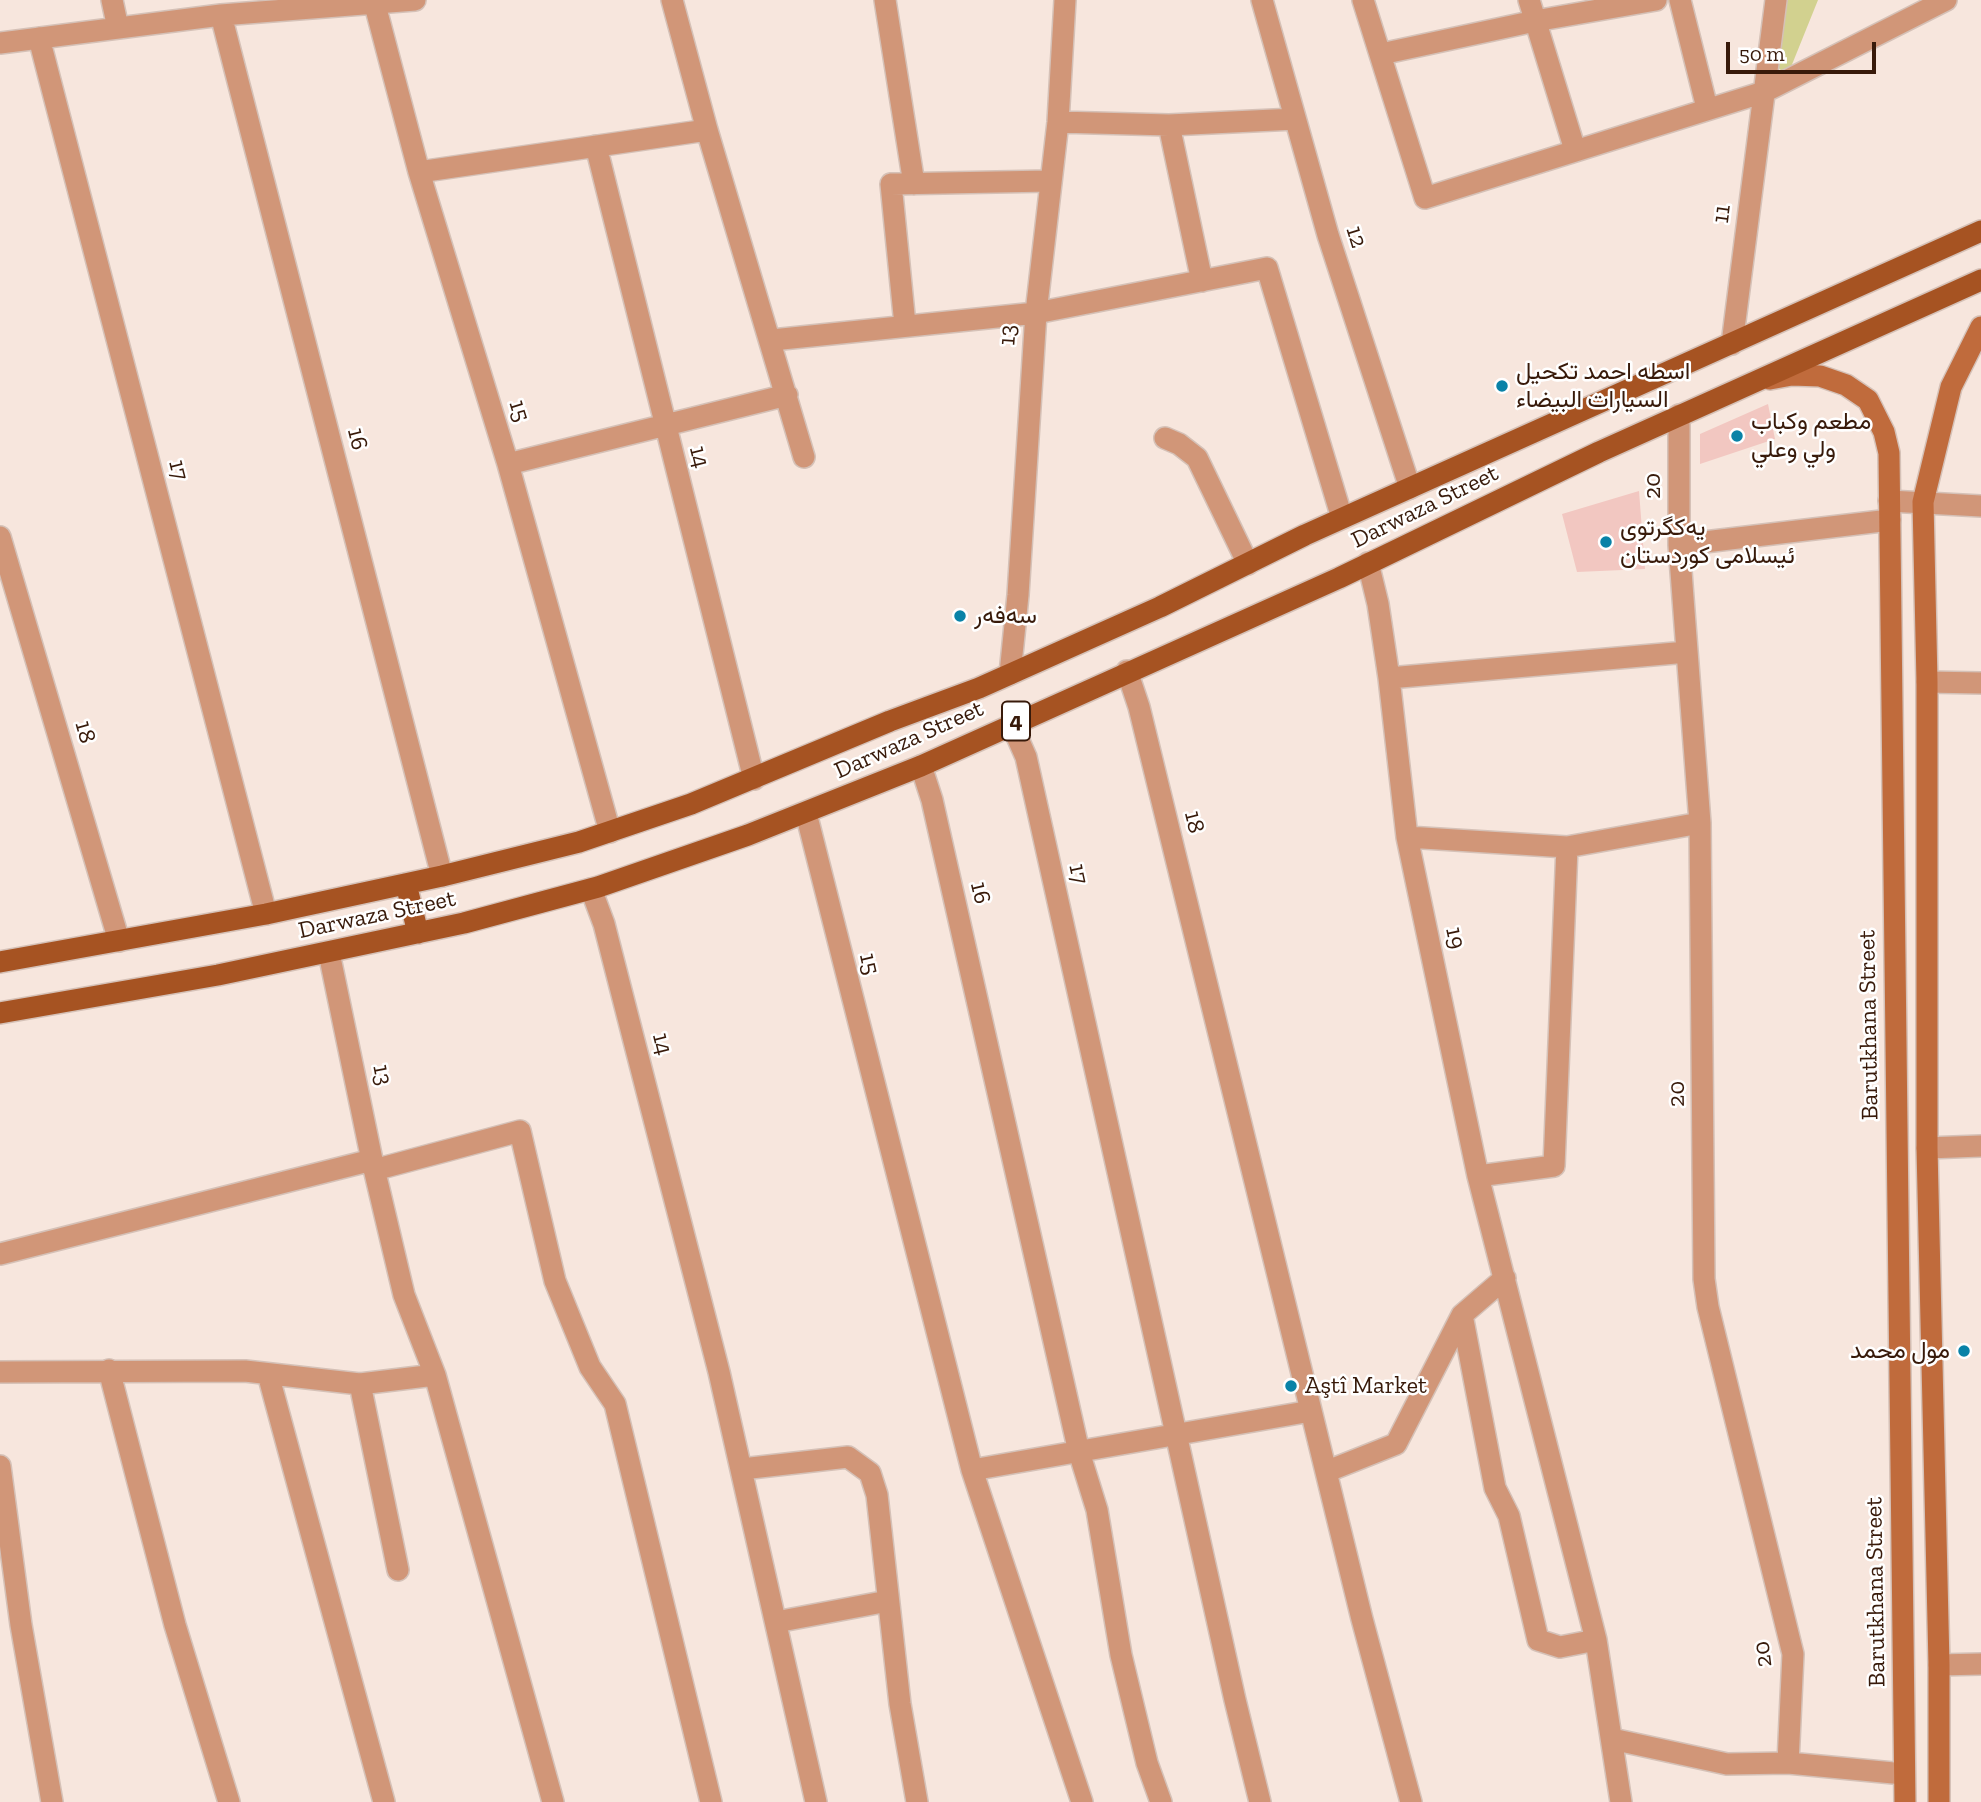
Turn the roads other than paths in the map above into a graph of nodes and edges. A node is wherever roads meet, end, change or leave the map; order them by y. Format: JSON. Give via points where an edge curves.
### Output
{"nodes":[{"id":1,"x":112,"y":0,"type":"edge"},
{"id":2,"x":415,"y":0,"type":"edge"},
{"id":3,"x":672,"y":0,"type":"edge"},
{"id":4,"x":885,"y":0,"type":"edge"},
{"id":5,"x":1065,"y":0,"type":"edge"},
{"id":6,"x":1262,"y":0,"type":"edge"},
{"id":7,"x":1363,"y":0,"type":"edge"},
{"id":8,"x":1529,"y":0,"type":"edge"},
{"id":9,"x":1656,"y":0,"type":"edge"},
{"id":10,"x":1680,"y":0,"type":"edge"},
{"id":11,"x":1776,"y":0,"type":"edge"},
{"id":12,"x":1946,"y":0,"type":"edge"},
{"id":13,"x":278,"y":5,"type":"edge"},
{"id":14,"x":375,"y":5,"type":"junction"},
{"id":15,"x":221,"y":15,"type":"junction"},
{"id":16,"x":1535,"y":21,"type":"junction"},
{"id":17,"x":118,"y":28,"type":"junction"},
{"id":18,"x":39,"y":38,"type":"junction"},
{"id":19,"x":0,"y":43,"type":"edge"},
{"id":20,"x":1381,"y":54,"type":"junction"},
{"id":21,"x":1764,"y":92,"type":"junction"},
{"id":22,"x":1707,"y":108,"type":"junction"},
{"id":23,"x":1295,"y":119,"type":"junction"},
{"id":24,"x":1058,"y":122,"type":"junction"},
{"id":25,"x":1169,"y":125,"type":"junction"},
{"id":26,"x":707,"y":130,"type":"junction"},
{"id":27,"x":596,"y":146,"type":"junction"},
{"id":28,"x":1575,"y":150,"type":"junction"},
{"id":29,"x":419,"y":172,"type":"junction"},
{"id":30,"x":1049,"y":181,"type":"junction"},
{"id":31,"x":914,"y":184,"type":"junction"},
{"id":32,"x":1981,"y":231,"type":"edge"},
{"id":33,"x":1981,"y":280,"type":"edge"},
{"id":34,"x":1202,"y":281,"type":"junction"},
{"id":35,"x":1036,"y":313,"type":"junction"},
{"id":36,"x":905,"y":325,"type":"junction"},
{"id":37,"x":1981,"y":327,"type":"edge"},
{"id":38,"x":772,"y":341,"type":"junction"},
{"id":39,"x":1731,"y":344,"type":"junction"},
{"id":40,"x":1754,"y":382,"type":"junction"},
{"id":41,"x":787,"y":395,"type":"junction"},
{"id":42,"x":1679,"y":415,"type":"junction"},
{"id":43,"x":663,"y":425,"type":"junction"},
{"id":44,"x":1165,"y":438,"type":"dead end"},
{"id":45,"x":804,"y":457,"type":"dead end"},
{"id":46,"x":508,"y":464,"type":"junction"},
{"id":47,"x":1410,"y":488,"type":"junction"},
{"id":48,"x":1923,"y":502,"type":"junction"},
{"id":49,"x":1981,"y":506,"type":"edge"},
{"id":50,"x":1889,"y":510,"type":"junction"},
{"id":51,"x":1342,"y":518,"type":"junction"},
{"id":52,"x":0,"y":537,"type":"edge"},
{"id":53,"x":1679,"y":545,"type":"junction"},
{"id":54,"x":1368,"y":563,"type":"junction"},
{"id":55,"x":1248,"y":564,"type":"junction"},
{"id":56,"x":1686,"y":652,"type":"junction"},
{"id":57,"x":1127,"y":671,"type":"junction"},
{"id":58,"x":1010,"y":674,"type":"junction"},
{"id":59,"x":1389,"y":678,"type":"junction"},
{"id":60,"x":1927,"y":682,"type":"junction"},
{"id":61,"x":1981,"y":683,"type":"edge"},
{"id":62,"x":1011,"y":723,"type":"junction"},
{"id":63,"x":921,"y":766,"type":"junction"},
{"id":64,"x":754,"y":779,"type":"junction"},
{"id":65,"x":806,"y":813,"type":"junction"},
{"id":66,"x":1700,"y":823,"type":"junction"},
{"id":67,"x":610,"y":832,"type":"junction"},
{"id":68,"x":1407,"y":837,"type":"junction"},
{"id":69,"x":1567,"y":847,"type":"junction"},
{"id":70,"x":442,"y":876,"type":"junction"},
{"id":71,"x":406,"y":884,"type":"junction"},
{"id":72,"x":592,"y":889,"type":"junction"},
{"id":73,"x":266,"y":914,"type":"junction"},
{"id":74,"x":418,"y":933,"type":"junction"},
{"id":75,"x":119,"y":942,"type":"junction"},
{"id":76,"x":329,"y":953,"type":"junction"},
{"id":77,"x":0,"y":962,"type":"edge"},
{"id":78,"x":0,"y":1013,"type":"edge"},
{"id":79,"x":1981,"y":1146,"type":"edge"},
{"id":80,"x":1927,"y":1148,"type":"junction"},
{"id":81,"x":373,"y":1165,"type":"junction"},
{"id":82,"x":1478,"y":1176,"type":"junction"},
{"id":83,"x":0,"y":1254,"type":"edge"},
{"id":84,"x":1505,"y":1278,"type":"junction"},
{"id":85,"x":1462,"y":1315,"type":"junction"},
{"id":86,"x":109,"y":1370,"type":"junction"},
{"id":87,"x":0,"y":1372,"type":"edge"},
{"id":88,"x":268,"y":1374,"type":"junction"},
{"id":89,"x":435,"y":1376,"type":"junction"},
{"id":90,"x":360,"y":1384,"type":"junction"},
{"id":91,"x":1311,"y":1411,"type":"junction"},
{"id":92,"x":1175,"y":1436,"type":"junction"},
{"id":93,"x":1079,"y":1452,"type":"junction"},
{"id":94,"x":0,"y":1466,"type":"edge"},
{"id":95,"x":742,"y":1469,"type":"junction"},
{"id":96,"x":972,"y":1470,"type":"junction"},
{"id":97,"x":1328,"y":1471,"type":"junction"},
{"id":98,"x":398,"y":1570,"type":"dead end"},
{"id":99,"x":888,"y":1601,"type":"junction"},
{"id":100,"x":776,"y":1622,"type":"junction"},
{"id":101,"x":1596,"y":1640,"type":"junction"},
{"id":102,"x":1981,"y":1664,"type":"edge"},
{"id":103,"x":1939,"y":1665,"type":"junction"},
{"id":104,"x":1612,"y":1739,"type":"junction"},
{"id":105,"x":1788,"y":1763,"type":"junction"},
{"id":106,"x":1904,"y":1774,"type":"junction"},
{"id":107,"x":52,"y":1802,"type":"edge"},
{"id":108,"x":229,"y":1802,"type":"edge"},
{"id":109,"x":384,"y":1802,"type":"edge"},
{"id":110,"x":552,"y":1802,"type":"edge"},
{"id":111,"x":711,"y":1802,"type":"edge"},
{"id":112,"x":816,"y":1802,"type":"edge"},
{"id":113,"x":917,"y":1802,"type":"edge"},
{"id":114,"x":1082,"y":1802,"type":"edge"},
{"id":115,"x":1161,"y":1802,"type":"edge"},
{"id":116,"x":1260,"y":1802,"type":"edge"},
{"id":117,"x":1411,"y":1802,"type":"edge"},
{"id":118,"x":1621,"y":1802,"type":"edge"},
{"id":119,"x":1905,"y":1802,"type":"edge"},
{"id":120,"x":1938,"y":1802,"type":"edge"}],
"edges":[{"from":1,"to":17,"type":"street"},
{"from":2,"to":14,"type":"street"},
{"from":3,"to":26,"type":"street"},
{"from":4,"to":31,"type":"street"},
{"from":5,"to":24,"type":"street","name":"13"},
{"from":6,"to":23,"type":"street","name":"12"},
{"from":7,"to":20,"type":"street"},
{"from":8,"to":16,"type":"street"},
{"from":9,"to":16,"type":"street"},
{"from":10,"to":22,"type":"street"},
{"from":11,"to":21,"type":"street","name":"11"},
{"from":12,"to":21,"type":"street"},
{"from":13,"to":14,"type":"street"},
{"from":13,"to":15,"type":"street"},
{"from":14,"to":29,"type":"street","name":"15"},
{"from":15,"to":17,"type":"street"},
{"from":15,"to":70,"type":"street","name":"16"},
{"from":16,"to":20,"type":"street"},
{"from":16,"to":28,"type":"street"},
{"from":17,"to":18,"type":"street"},
{"from":18,"to":19,"type":"street"},
{"from":18,"to":73,"type":"street","name":"17"},
{"from":20,"to":28,"type":"street","via":[[1426,198]]},
{"from":21,"to":22,"type":"street"},
{"from":21,"to":39,"type":"street","name":"11"},
{"from":22,"to":28,"type":"street"},
{"from":23,"to":25,"type":"street"},
{"from":23,"to":47,"type":"street","name":"12"},
{"from":24,"to":25,"type":"street"},
{"from":24,"to":30,"type":"street","name":"13"},
{"from":25,"to":34,"type":"street"},
{"from":26,"to":27,"type":"street"},
{"from":26,"to":38,"type":"street"},
{"from":27,"to":29,"type":"street"},
{"from":27,"to":43,"type":"street","name":"14"},
{"from":29,"to":46,"type":"street","name":"15"},
{"from":30,"to":31,"type":"street"},
{"from":30,"to":35,"type":"street","name":"13"},
{"from":31,"to":36,"type":"street","via":[[891,184]]},
{"from":32,"to":39,"type":"main road","name":"Darwaza Street","number":"4"},
{"from":33,"to":40,"type":"main road","name":"Darwaza Street","number":"4"},
{"from":34,"to":35,"type":"street"},
{"from":34,"to":51,"type":"street","via":[[1267,268]]},
{"from":35,"to":36,"type":"street"},
{"from":35,"to":58,"type":"street","name":"13"},
{"from":36,"to":38,"type":"street"},
{"from":37,"to":48,"type":"main road","via":[[1951,387]]},
{"from":38,"to":41,"type":"street"},
{"from":39,"to":47,"type":"main road","name":"Darwaza Street","number":"4"},
{"from":40,"to":42,"type":"main road","name":"Darwaza Street","number":"4"},
{"from":40,"to":50,"type":"main road","name":"Barutkhana Street","via":[[1792,375],[1820,376],[1846,385],[1868,400],[1889,453]]},
{"from":41,"to":43,"type":"street"},
{"from":41,"to":45,"type":"street"},
{"from":42,"to":53,"type":"street","name":"20"},
{"from":42,"to":54,"type":"main road","name":"Darwaza Street","number":"4"},
{"from":43,"to":46,"type":"street"},
{"from":43,"to":64,"type":"street","name":"14"},
{"from":44,"to":55,"type":"street","via":[[1197,458]]},
{"from":46,"to":67,"type":"street","name":"15"},
{"from":47,"to":51,"type":"main road","name":"Darwaza Street","number":"4"},
{"from":48,"to":49,"type":"street"},
{"from":48,"to":50,"type":"street"},
{"from":48,"to":60,"type":"main road"},
{"from":50,"to":53,"type":"street"},
{"from":50,"to":106,"type":"main road","name":"Barutkhana Street"},
{"from":51,"to":55,"type":"main road","name":"Darwaza Street","number":"4"},
{"from":52,"to":75,"type":"street","name":"18"},
{"from":53,"to":56,"type":"street","name":"20"},
{"from":54,"to":57,"type":"main road","name":"Darwaza Street","number":"4"},
{"from":54,"to":59,"type":"street","name":"19"},
{"from":55,"to":58,"type":"main road","name":"Darwaza Street","number":"4"},
{"from":56,"to":59,"type":"street"},
{"from":56,"to":66,"type":"street","name":"20"},
{"from":57,"to":62,"type":"main road","name":"Darwaza Street","number":"4"},
{"from":57,"to":91,"type":"street","name":"18"},
{"from":58,"to":64,"type":"main road","name":"Darwaza Street","number":"4"},
{"from":59,"to":68,"type":"street","name":"19"},
{"from":60,"to":61,"type":"street"},
{"from":60,"to":80,"type":"main road"},
{"from":62,"to":63,"type":"main road","name":"Darwaza Street","number":"4"},
{"from":62,"to":92,"type":"street","name":"17","via":[[1026,758]]},
{"from":63,"to":65,"type":"main road","name":"Darwaza Street","number":"4"},
{"from":63,"to":93,"type":"street","name":"16"},
{"from":64,"to":67,"type":"main road","name":"Darwaza Street","number":"4"},
{"from":65,"to":72,"type":"main road","name":"Darwaza Street","number":"4"},
{"from":65,"to":96,"type":"street","name":"15"},
{"from":66,"to":69,"type":"street"},
{"from":66,"to":105,"type":"street","name":"20","via":[[1704,1279],[1793,1654]]},
{"from":67,"to":70,"type":"main road","name":"Darwaza Street","number":"4"},
{"from":68,"to":69,"type":"street"},
{"from":68,"to":82,"type":"street","name":"19"},
{"from":69,"to":82,"type":"street","via":[[1554,1166]]},
{"from":70,"to":71,"type":"main road","name":"Darwaza Street","number":"4"},
{"from":71,"to":73,"type":"main road","name":"Darwaza Street","number":"4"},
{"from":71,"to":74,"type":"main road"},
{"from":72,"to":74,"type":"main road","name":"Darwaza Street","number":"4"},
{"from":72,"to":95,"type":"street","name":"14"},
{"from":73,"to":75,"type":"main road","name":"Darwaza Street","number":"4"},
{"from":74,"to":76,"type":"main road","name":"Darwaza Street","number":"4"},
{"from":75,"to":77,"type":"main road","name":"Darwaza Street","number":"4"},
{"from":76,"to":78,"type":"main road","name":"Darwaza Street","number":"4"},
{"from":76,"to":81,"type":"street","name":"13"},
{"from":79,"to":80,"type":"street"},
{"from":80,"to":103,"type":"main road"},
{"from":81,"to":83,"type":"street"},
{"from":81,"to":89,"type":"street","name":"13","via":[[404,1295]]},
{"from":81,"to":111,"type":"street","via":[[520,1131],[555,1282],[590,1367],[615,1404]]},
{"from":82,"to":84,"type":"street","name":"19"},
{"from":84,"to":85,"type":"street"},
{"from":84,"to":101,"type":"street","name":"19"},
{"from":85,"to":97,"type":"street","via":[[1396,1444]]},
{"from":85,"to":101,"type":"street","via":[[1495,1489],[1509,1516],[1538,1640],[1560,1647]]},
{"from":86,"to":87,"type":"street"},
{"from":86,"to":88,"type":"street"},
{"from":86,"to":108,"type":"street","via":[[175,1625]]},
{"from":88,"to":90,"type":"street"},
{"from":88,"to":109,"type":"street"},
{"from":89,"to":90,"type":"street"},
{"from":89,"to":110,"type":"street","name":"13"},
{"from":90,"to":98,"type":"street"},
{"from":91,"to":92,"type":"street"},
{"from":91,"to":97,"type":"street","name":"18"},
{"from":92,"to":93,"type":"street"},
{"from":92,"to":116,"type":"street","name":"17"},
{"from":93,"to":96,"type":"street"},
{"from":93,"to":115,"type":"street","name":"16","via":[[1097,1510],[1147,1763]]},
{"from":94,"to":107,"type":"street","via":[[21,1625]]},
{"from":95,"to":99,"type":"street","via":[[848,1457],[860,1463],[870,1473],[877,1495]]},
{"from":95,"to":100,"type":"street","name":"14"},
{"from":96,"to":114,"type":"street","name":"15"},
{"from":97,"to":117,"type":"street","name":"18"},
{"from":99,"to":100,"type":"street"},
{"from":99,"to":113,"type":"street"},
{"from":100,"to":112,"type":"street","name":"14"},
{"from":101,"to":104,"type":"street","name":"19"},
{"from":102,"to":103,"type":"street"},
{"from":103,"to":120,"type":"main road"},
{"from":104,"to":105,"type":"street","via":[[1727,1764]]},
{"from":104,"to":118,"type":"street","name":"19"},
{"from":105,"to":106,"type":"street"},
{"from":106,"to":119,"type":"main road","name":"Barutkhana Street"}]}
